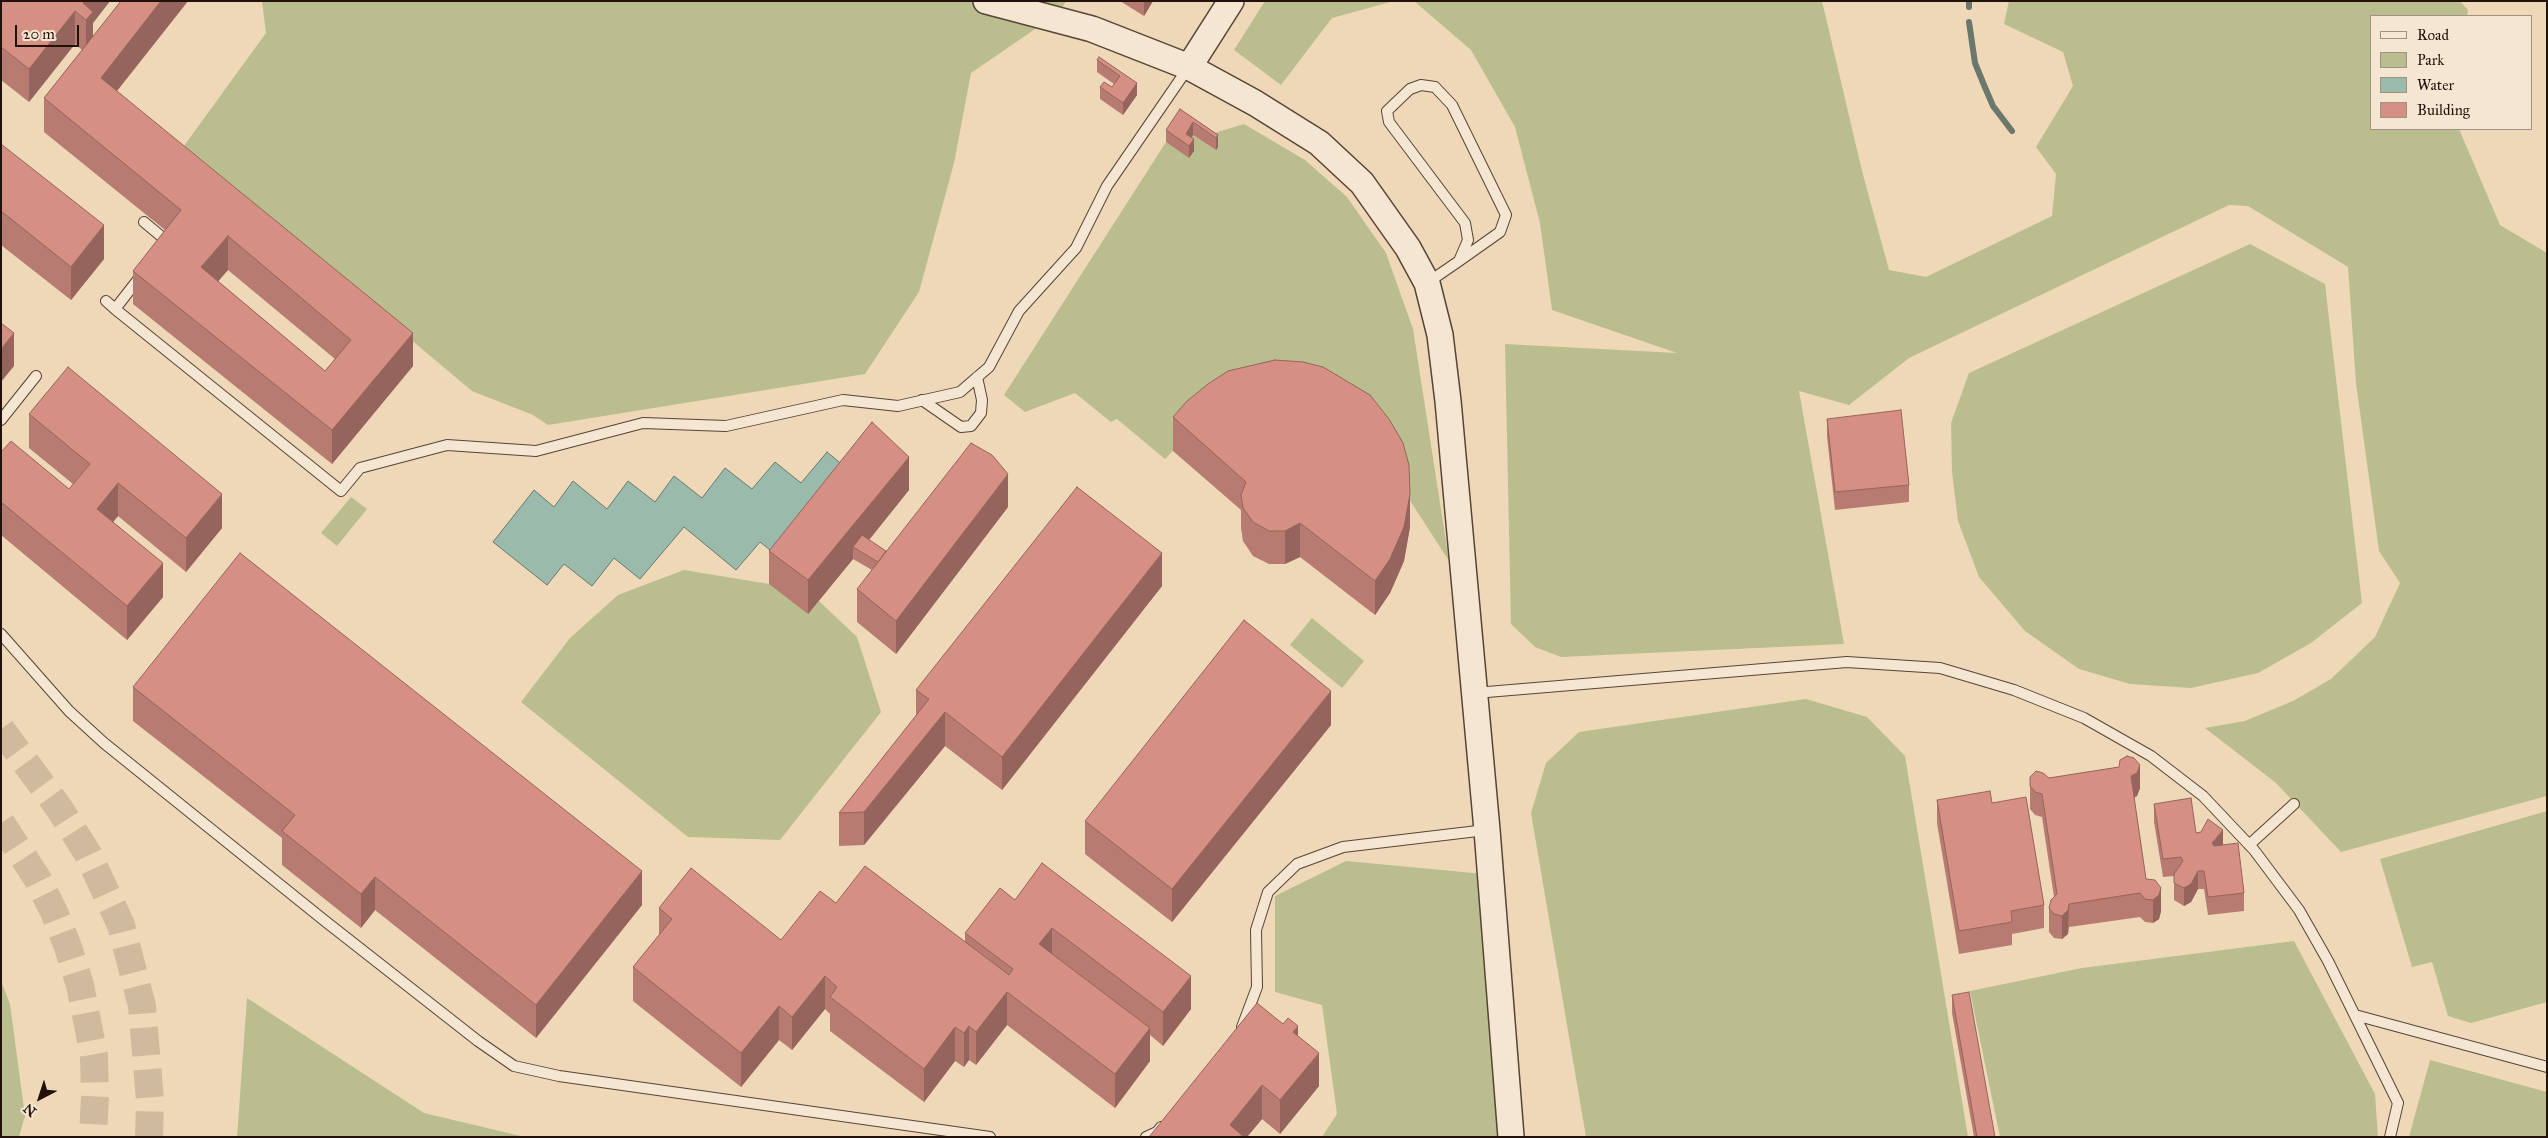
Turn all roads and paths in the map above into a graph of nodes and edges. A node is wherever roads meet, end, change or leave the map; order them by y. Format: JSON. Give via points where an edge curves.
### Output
{"nodes":[{"id":1,"x":986,"y":1,"type":"edge"},
{"id":2,"x":1231,"y":1,"type":"edge"},
{"id":3,"x":1189,"y":67,"type":"junction"},
{"id":4,"x":144,"y":222,"type":"dead end"},
{"id":5,"x":162,"y":250,"type":"edge"},
{"id":6,"x":1460,"y":261,"type":"junction"},
{"id":7,"x":144,"y":272,"type":"edge"},
{"id":8,"x":1426,"y":283,"type":"junction"},
{"id":9,"x":106,"y":301,"type":"dead end"},
{"id":10,"x":115,"y":309,"type":"junction"},
{"id":11,"x":36,"y":376,"type":"dead end"},
{"id":12,"x":978,"y":377,"type":"junction"},
{"id":13,"x":922,"y":400,"type":"junction"},
{"id":14,"x":1,"y":420,"type":"edge"},
{"id":15,"x":1,"y":634,"type":"edge"},
{"id":16,"x":1475,"y":694,"type":"junction"},
{"id":17,"x":2294,"y":804,"type":"dead end"},
{"id":18,"x":1487,"y":830,"type":"junction"},
{"id":19,"x":2249,"y":845,"type":"junction"},
{"id":20,"x":2356,"y":1015,"type":"junction"},
{"id":21,"x":1235,"y":1036,"type":"edge"},
{"id":22,"x":2547,"y":1067,"type":"edge"},
{"id":23,"x":1169,"y":1117,"type":"edge"},
{"id":24,"x":990,"y":1137,"type":"edge"},
{"id":25,"x":1146,"y":1137,"type":"edge"},
{"id":26,"x":1511,"y":1137,"type":"edge"},
{"id":27,"x":2390,"y":1137,"type":"edge"}],
"edges":[{"from":1,"to":3,"type":"street","via":[[1092,29]]},
{"from":2,"to":3,"type":"street"},
{"from":3,"to":8,"type":"street","via":[[1279,118],[1342,162],[1387,216]]},
{"from":3,"to":12,"type":"lane","via":[[1107,186],[1076,248],[1019,311],[989,367]]},
{"from":4,"to":5,"type":"lane","via":[[168,242]]},
{"from":6,"to":6,"type":"lane","via":[[1468,240],[1465,224],[1389,122],[1387,111],[1410,89],[1421,85],[1434,87],[1452,105],[1506,215],[1500,232]]},
{"from":6,"to":8,"type":"lane"},
{"from":7,"to":10,"type":"lane"},
{"from":8,"to":16,"type":"street","via":[[1440,335],[1447,392]]},
{"from":9,"to":10,"type":"lane"},
{"from":10,"to":13,"type":"lane","via":[[341,490],[360,468],[447,445],[536,451],[643,423],[726,426],[843,400],[898,406]]},
{"from":11,"to":14,"type":"lane"},
{"from":12,"to":13,"type":"lane","via":[[960,392]]},
{"from":12,"to":13,"type":"lane","via":[[981,413],[971,426],[961,427]]},
{"from":15,"to":24,"type":"lane","via":[[69,711],[104,743],[324,921],[514,1066],[559,1076]]},
{"from":16,"to":18,"type":"street"},
{"from":16,"to":19,"type":"lane","via":[[1847,662],[1940,668],[2014,690],[2084,718],[2143,752],[2203,796]]},
{"from":17,"to":19,"type":"lane"},
{"from":18,"to":21,"type":"lane","via":[[1343,847],[1297,864],[1268,892],[1256,930],[1258,987]]},
{"from":18,"to":26,"type":"street"},
{"from":19,"to":20,"type":"lane","via":[[2299,910]]},
{"from":20,"to":22,"type":"lane"},
{"from":20,"to":27,"type":"lane","via":[[2398,1103]]},
{"from":23,"to":25,"type":"lane","via":[[1157,1132]]}]}
